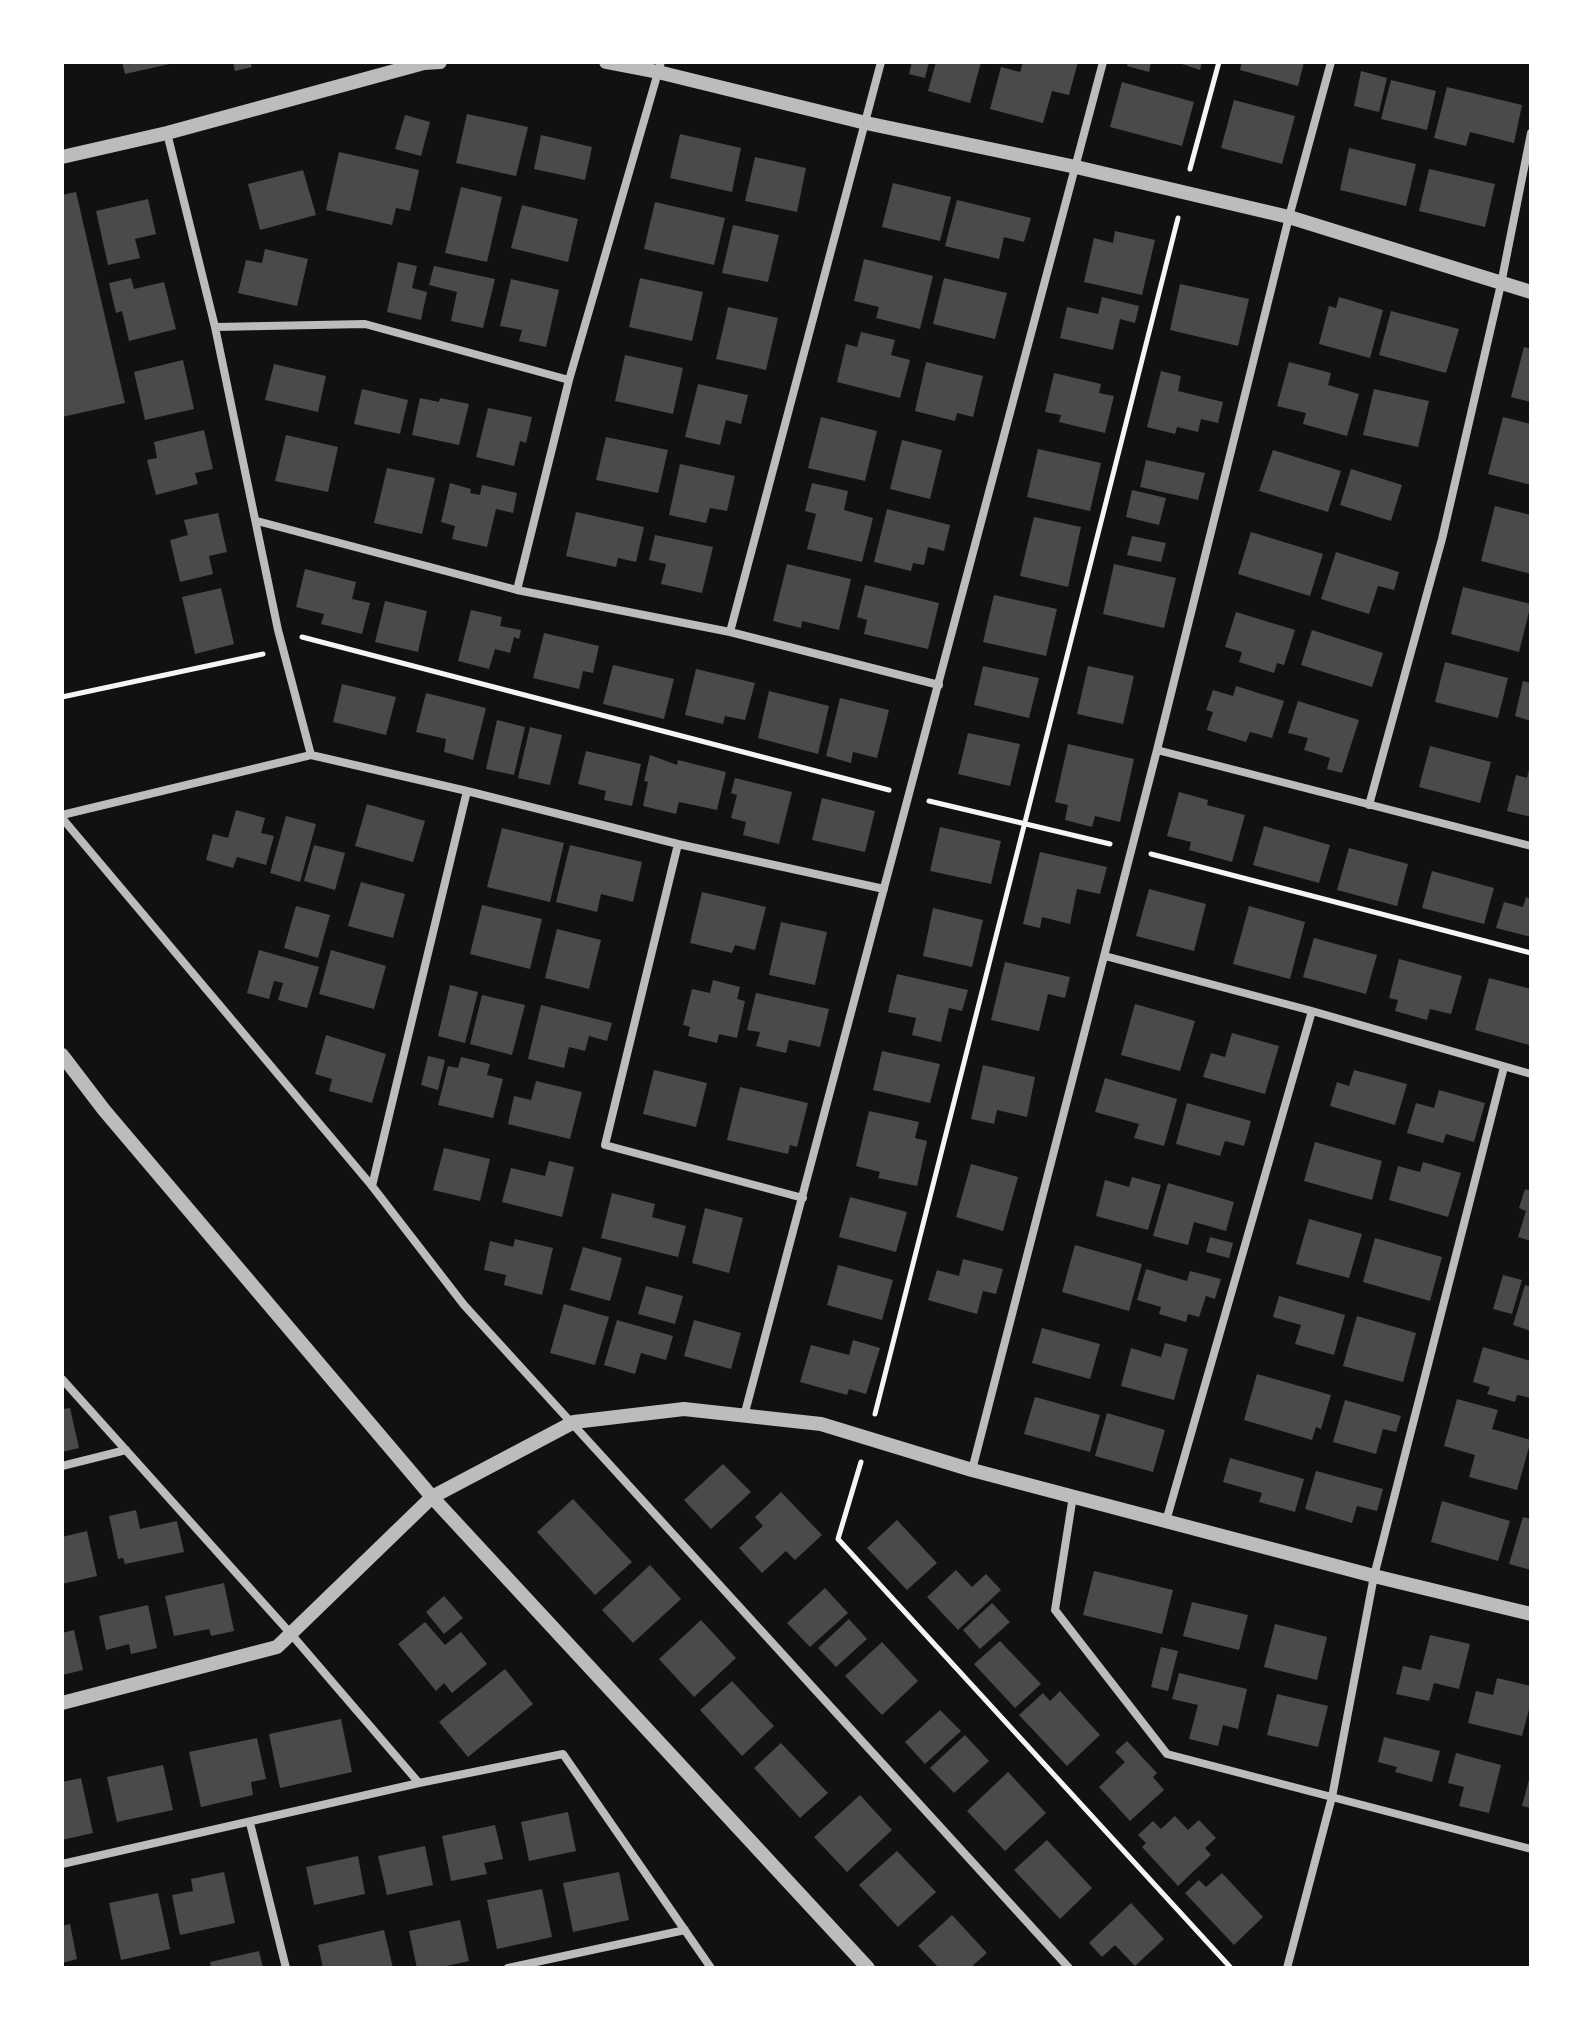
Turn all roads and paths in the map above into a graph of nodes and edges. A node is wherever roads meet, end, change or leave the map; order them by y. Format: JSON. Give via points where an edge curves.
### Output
{"nodes":[{"id":1,"x":440,"y":62,"type":"edge"},
{"id":2,"x":606,"y":62,"type":"edge"},
{"id":3,"x":881,"y":62,"type":"edge"},
{"id":4,"x":1103,"y":62,"type":"edge"},
{"id":5,"x":1219,"y":62,"type":"edge"},
{"id":6,"x":1331,"y":62,"type":"edge"},
{"id":7,"x":659,"y":67,"type":"edge"},
{"id":8,"x":866,"y":123,"type":"junction"},
{"id":9,"x":167,"y":133,"type":"junction"},
{"id":10,"x":1531,"y":133,"type":"edge"},
{"id":11,"x":62,"y":157,"type":"edge"},
{"id":12,"x":1076,"y":167,"type":"junction"},
{"id":13,"x":1184,"y":192,"type":"junction"},
{"id":14,"x":1289,"y":217,"type":"junction"},
{"id":15,"x":1501,"y":284,"type":"junction"},
{"id":16,"x":1531,"y":292,"type":"edge"},
{"id":17,"x":215,"y":327,"type":"junction"},
{"id":18,"x":569,"y":380,"type":"junction"},
{"id":19,"x":257,"y":521,"type":"junction"},
{"id":20,"x":517,"y":590,"type":"junction"},
{"id":21,"x":730,"y":632,"type":"junction"},
{"id":22,"x":284,"y":650,"type":"junction"},
{"id":23,"x":939,"y":685,"type":"junction"},
{"id":24,"x":62,"y":697,"type":"edge"},
{"id":25,"x":1157,"y":750,"type":"junction"},
{"id":26,"x":311,"y":755,"type":"junction"},
{"id":27,"x":467,"y":791,"type":"junction"},
{"id":28,"x":1369,"y":805,"type":"junction"},
{"id":29,"x":62,"y":816,"type":"edge"},
{"id":30,"x":678,"y":844,"type":"junction"},
{"id":31,"x":1531,"y":846,"type":"edge"},
{"id":32,"x":884,"y":889,"type":"junction"},
{"id":33,"x":1105,"y":956,"type":"junction"},
{"id":34,"x":1312,"y":1011,"type":"junction"},
{"id":35,"x":62,"y":1055,"type":"edge"},
{"id":36,"x":1504,"y":1067,"type":"junction"},
{"id":37,"x":1531,"y":1074,"type":"edge"},
{"id":38,"x":372,"y":1186,"type":"junction"},
{"id":39,"x":803,"y":1198,"type":"junction"},
{"id":40,"x":62,"y":1379,"type":"edge"},
{"id":41,"x":744,"y":1416,"type":"junction"},
{"id":42,"x":572,"y":1424,"type":"junction"},
{"id":43,"x":868,"y":1438,"type":"junction"},
{"id":44,"x":126,"y":1450,"type":"junction"},
{"id":45,"x":62,"y":1466,"type":"edge"},
{"id":46,"x":972,"y":1470,"type":"junction"},
{"id":47,"x":1073,"y":1496,"type":"junction"},
{"id":48,"x":432,"y":1497,"type":"junction"},
{"id":49,"x":1166,"y":1521,"type":"junction"},
{"id":50,"x":1374,"y":1576,"type":"junction"},
{"id":51,"x":1531,"y":1614,"type":"edge"},
{"id":52,"x":291,"y":1634,"type":"junction"},
{"id":53,"x":62,"y":1703,"type":"edge"},
{"id":54,"x":419,"y":1783,"type":"junction"},
{"id":55,"x":1332,"y":1797,"type":"junction"},
{"id":56,"x":250,"y":1823,"type":"junction"},
{"id":57,"x":1531,"y":1849,"type":"edge"},
{"id":58,"x":62,"y":1864,"type":"edge"},
{"id":59,"x":685,"y":1930,"type":"junction"},
{"id":60,"x":286,"y":1968,"type":"edge"},
{"id":61,"x":508,"y":1968,"type":"edge"},
{"id":62,"x":711,"y":1968,"type":"edge"},
{"id":63,"x":868,"y":1968,"type":"edge"},
{"id":64,"x":1069,"y":1968,"type":"edge"},
{"id":65,"x":1231,"y":1968,"type":"edge"},
{"id":66,"x":1287,"y":1968,"type":"edge"}],
"edges":[{"from":1,"to":9,"type":"street"},
{"from":2,"to":7,"type":"street"},
{"from":3,"to":8,"type":"street"},
{"from":4,"to":12,"type":"street"},
{"from":5,"to":13,"type":"path"},
{"from":6,"to":14,"type":"street"},
{"from":7,"to":8,"type":"street"},
{"from":7,"to":18,"type":"street"},
{"from":8,"to":12,"type":"street"},
{"from":8,"to":21,"type":"street"},
{"from":9,"to":11,"type":"street"},
{"from":9,"to":17,"type":"street"},
{"from":10,"to":15,"type":"street"},
{"from":12,"to":13,"type":"street"},
{"from":12,"to":23,"type":"street"},
{"from":13,"to":14,"type":"street"},
{"from":13,"to":43,"type":"path"},
{"from":14,"to":15,"type":"street"},
{"from":14,"to":25,"type":"street"},
{"from":15,"to":16,"type":"street"},
{"from":15,"to":28,"type":"street","via":[[1442,539]]},
{"from":17,"to":18,"type":"street","via":[[365,324]]},
{"from":17,"to":19,"type":"street"},
{"from":18,"to":20,"type":"street"},
{"from":19,"to":20,"type":"street"},
{"from":19,"to":22,"type":"street"},
{"from":20,"to":21,"type":"street"},
{"from":21,"to":23,"type":"street"},
{"from":22,"to":24,"type":"path"},
{"from":22,"to":26,"type":"street"},
{"from":23,"to":32,"type":"street"},
{"from":25,"to":28,"type":"street"},
{"from":25,"to":33,"type":"street"},
{"from":26,"to":27,"type":"street"},
{"from":26,"to":29,"type":"street"},
{"from":27,"to":30,"type":"street"},
{"from":27,"to":38,"type":"street"},
{"from":28,"to":31,"type":"street"},
{"from":29,"to":38,"type":"street"},
{"from":30,"to":32,"type":"street"},
{"from":30,"to":39,"type":"street","via":[[605,1145]]},
{"from":32,"to":39,"type":"street"},
{"from":33,"to":34,"type":"street"},
{"from":33,"to":46,"type":"street"},
{"from":34,"to":36,"type":"street"},
{"from":34,"to":49,"type":"street"},
{"from":35,"to":48,"type":"street"},
{"from":36,"to":37,"type":"street"},
{"from":36,"to":50,"type":"street"},
{"from":38,"to":42,"type":"street","via":[[464,1305]]},
{"from":39,"to":41,"type":"street"},
{"from":40,"to":44,"type":"street"},
{"from":41,"to":42,"type":"street","via":[[684,1409]]},
{"from":41,"to":43,"type":"street","via":[[821,1424]]},
{"from":42,"to":48,"type":"street"},
{"from":42,"to":64,"type":"street"},
{"from":43,"to":46,"type":"street"},
{"from":43,"to":65,"type":"path","via":[[838,1539]]},
{"from":44,"to":45,"type":"street"},
{"from":44,"to":52,"type":"street"},
{"from":46,"to":47,"type":"street"},
{"from":47,"to":49,"type":"street"},
{"from":47,"to":55,"type":"street","via":[[1055,1610],[1167,1754]]},
{"from":48,"to":52,"type":"street"},
{"from":48,"to":63,"type":"street"},
{"from":49,"to":50,"type":"street"},
{"from":50,"to":51,"type":"street"},
{"from":50,"to":55,"type":"street"},
{"from":52,"to":53,"type":"street","via":[[277,1647]]},
{"from":52,"to":54,"type":"street"},
{"from":54,"to":56,"type":"street"},
{"from":54,"to":59,"type":"street","via":[[563,1754]]},
{"from":55,"to":57,"type":"street"},
{"from":55,"to":66,"type":"street"},
{"from":56,"to":58,"type":"street"},
{"from":56,"to":60,"type":"street"},
{"from":59,"to":61,"type":"street"},
{"from":59,"to":62,"type":"street"}]}
